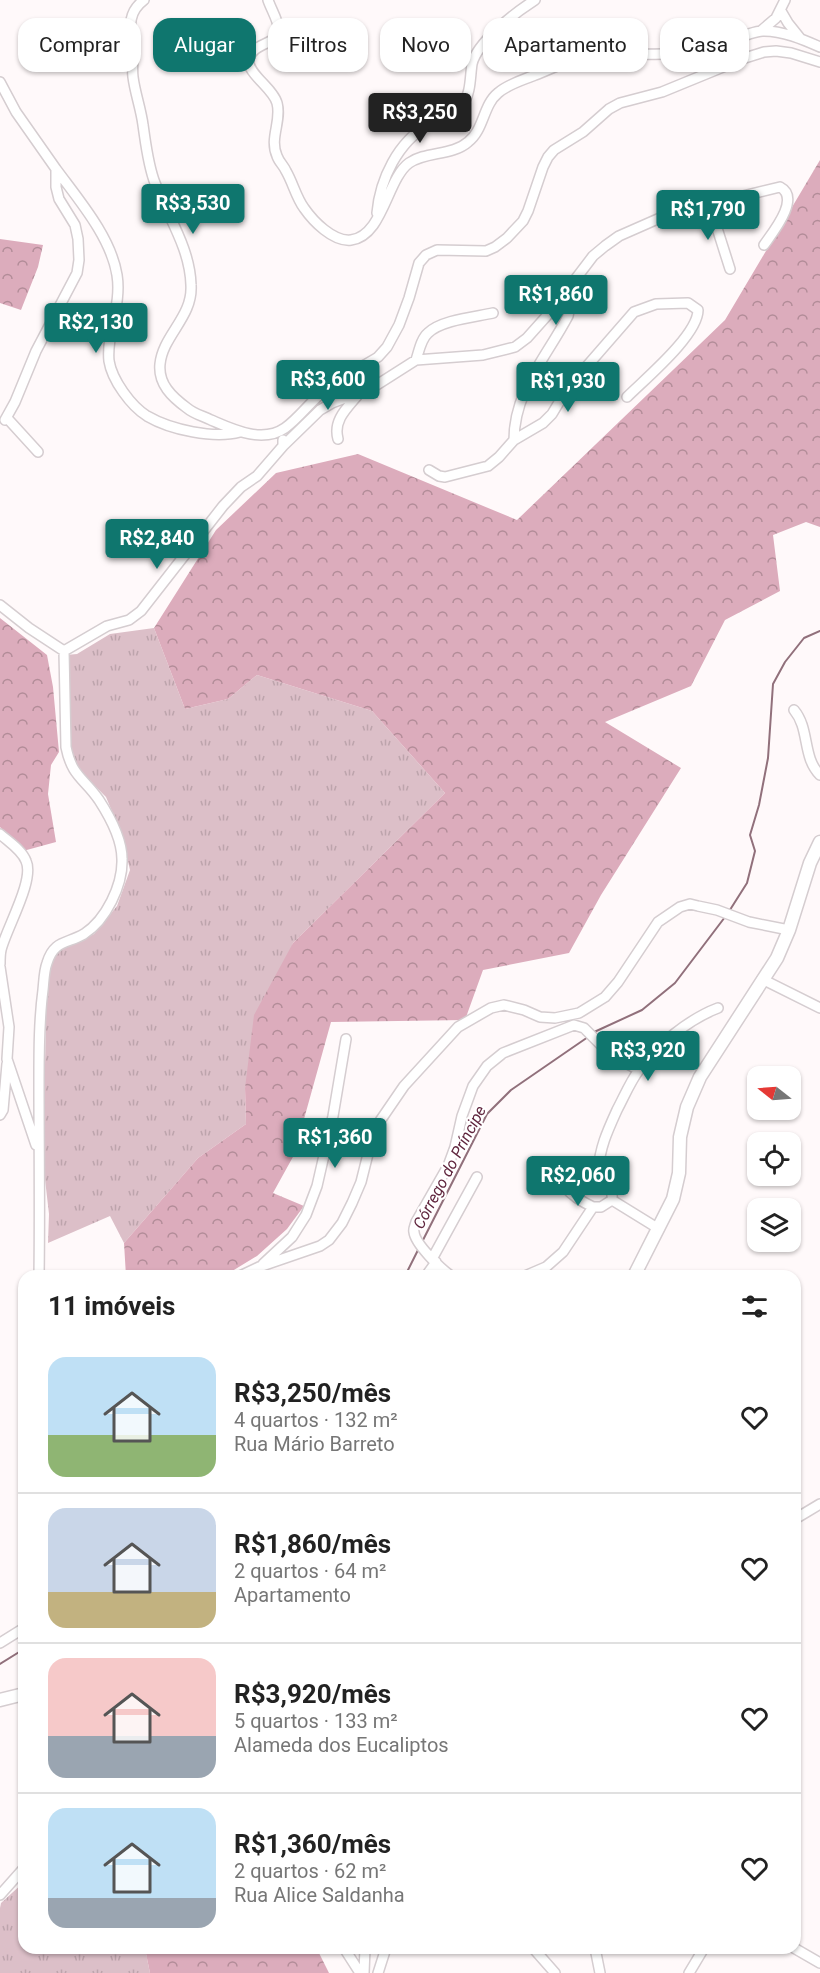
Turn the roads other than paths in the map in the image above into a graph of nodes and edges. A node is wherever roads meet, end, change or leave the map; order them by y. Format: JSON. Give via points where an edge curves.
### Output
{"nodes":[{"id":1,"x":144,"y":0,"type":"edge"},
{"id":2,"x":268,"y":0,"type":"edge"},
{"id":3,"x":535,"y":0,"type":"edge"},
{"id":4,"x":785,"y":0,"type":"edge"},
{"id":5,"x":781,"y":11,"type":"junction"},
{"id":6,"x":762,"y":30,"type":"junction"},
{"id":7,"x":800,"y":38,"type":"junction"},
{"id":8,"x":820,"y":47,"type":"edge"},
{"id":9,"x":820,"y":62,"type":"edge"},
{"id":10,"x":0,"y":82,"type":"edge"},
{"id":11,"x":56,"y":169,"type":"junction"},
{"id":12,"x":695,"y":207,"type":"junction"},
{"id":13,"x":376,"y":221,"type":"junction"},
{"id":14,"x":764,"y":245,"type":"dead end"},
{"id":15,"x":730,"y":269,"type":"dead end"},
{"id":16,"x":569,"y":289,"type":"junction"},
{"id":17,"x":493,"y":313,"type":"dead end"},
{"id":18,"x":416,"y":360,"type":"junction"},
{"id":19,"x":358,"y":394,"type":"junction"},
{"id":20,"x":627,"y":397,"type":"dead end"},
{"id":21,"x":3,"y":419,"type":"edge"},
{"id":22,"x":284,"y":429,"type":"junction"},
{"id":23,"x":240,"y":432,"type":"junction"},
{"id":24,"x":338,"y":439,"type":"dead end"},
{"id":25,"x":514,"y":440,"type":"junction"},
{"id":26,"x":283,"y":446,"type":"junction"},
{"id":27,"x":38,"y":452,"type":"dead end"},
{"id":28,"x":429,"y":470,"type":"dead end"},
{"id":29,"x":0,"y":605,"type":"edge"},
{"id":30,"x":64,"y":651,"type":"junction"},
{"id":31,"x":794,"y":710,"type":"dead end"},
{"id":32,"x":820,"y":775,"type":"edge"},
{"id":33,"x":0,"y":834,"type":"edge"},
{"id":34,"x":820,"y":842,"type":"edge"},
{"id":35,"x":789,"y":930,"type":"junction"},
{"id":36,"x":0,"y":965,"type":"edge"},
{"id":37,"x":762,"y":979,"type":"junction"},
{"id":38,"x":718,"y":1008,"type":"dead end"},
{"id":39,"x":820,"y":1008,"type":"edge"},
{"id":40,"x":346,"y":1039,"type":"dead end"},
{"id":41,"x":7,"y":1059,"type":"junction"},
{"id":42,"x":639,"y":1070,"type":"junction"},
{"id":43,"x":0,"y":1115,"type":"edge"},
{"id":44,"x":40,"y":1156,"type":"junction"},
{"id":45,"x":598,"y":1171,"type":"junction"},
{"id":46,"x":477,"y":1177,"type":"dead end"},
{"id":47,"x":612,"y":1200,"type":"junction"},
{"id":48,"x":593,"y":1207,"type":"junction"},
{"id":49,"x":658,"y":1229,"type":"junction"},
{"id":50,"x":434,"y":1261,"type":"junction"},
{"id":51,"x":259,"y":1267,"type":"junction"},
{"id":52,"x":39,"y":1270,"type":"edge"},
{"id":53,"x":253,"y":1270,"type":"edge"},
{"id":54,"x":429,"y":1270,"type":"edge"},
{"id":55,"x":444,"y":1270,"type":"edge"},
{"id":56,"x":541,"y":1270,"type":"edge"},
{"id":57,"x":637,"y":1270,"type":"edge"},
{"id":58,"x":820,"y":1504,"type":"edge"},
{"id":59,"x":801,"y":1515,"type":"edge"},
{"id":60,"x":18,"y":1632,"type":"edge"},
{"id":61,"x":0,"y":1643,"type":"edge"},
{"id":62,"x":18,"y":1696,"type":"edge"},
{"id":63,"x":0,"y":1700,"type":"edge"},
{"id":64,"x":18,"y":1875,"type":"edge"},
{"id":65,"x":0,"y":1895,"type":"edge"},
{"id":66,"x":801,"y":1953,"type":"edge"},
{"id":67,"x":348,"y":1954,"type":"edge"},
{"id":68,"x":364,"y":1954,"type":"edge"},
{"id":69,"x":384,"y":1954,"type":"edge"},
{"id":70,"x":538,"y":1954,"type":"edge"},
{"id":71,"x":596,"y":1954,"type":"edge"},
{"id":72,"x":701,"y":1954,"type":"edge"},
{"id":73,"x":820,"y":1964,"type":"edge"},
{"id":74,"x":362,"y":1973,"type":"edge"},
{"id":75,"x":378,"y":1973,"type":"edge"},
{"id":76,"x":555,"y":1973,"type":"edge"},
{"id":77,"x":600,"y":1973,"type":"edge"},
{"id":78,"x":690,"y":1973,"type":"edge"}],
"edges":[{"from":1,"to":23,"type":"street","via":[[133,11],[129,26],[133,76],[154,183],[186,255],[192,285],[190,304],[164,348],[161,378],[171,396],[190,411]]},
{"from":2,"to":13,"type":"street","via":[[279,35],[252,51],[248,59],[249,68],[276,100],[274,148],[278,159],[304,208],[332,235],[352,240]]},
{"from":3,"to":13,"type":"street","via":[[477,51],[463,105],[413,135],[400,148],[386,178]]},
{"from":4,"to":5,"type":"street"},
{"from":5,"to":6,"type":"street"},
{"from":5,"to":7,"type":"street"},
{"from":6,"to":7,"type":"street"},
{"from":6,"to":13,"type":"street","via":[[706,51],[577,59],[508,87],[491,102],[468,143],[410,162],[401,170]]},
{"from":7,"to":8,"type":"street"},
{"from":9,"to":22,"type":"street","via":[[791,53],[764,52],[609,109],[548,157],[523,221],[507,238],[486,251],[437,250],[426,255],[419,263],[399,325],[383,352],[312,400]]},
{"from":10,"to":11,"type":"street"},
{"from":11,"to":21,"type":"street","via":[[59,200],[75,225],[78,239],[77,273]]},
{"from":11,"to":23,"type":"street","via":[[106,242],[117,274],[119,301],[109,359],[118,383],[147,416],[187,431],[228,435]]},
{"from":12,"to":14,"type":"street","via":[[771,188],[785,189],[788,204]]},
{"from":12,"to":15,"type":"street","via":[[717,228]]},
{"from":12,"to":16,"type":"street","via":[[669,214],[604,246]]},
{"from":16,"to":18,"type":"street","via":[[515,347],[483,355]]},
{"from":16,"to":25,"type":"street","via":[[568,316],[520,399]]},
{"from":17,"to":18,"type":"street","via":[[428,332]]},
{"from":18,"to":19,"type":"street"},
{"from":19,"to":24,"type":"street","via":[[338,422]]},
{"from":19,"to":26,"type":"street","via":[[320,410]]},
{"from":20,"to":25,"type":"street","via":[[682,343],[698,316],[694,305],[656,304],[634,312],[567,389],[552,414]]},
{"from":21,"to":27,"type":"street"},
{"from":22,"to":23,"type":"street","via":[[257,434]]},
{"from":22,"to":26,"type":"street"},
{"from":25,"to":28,"type":"street","via":[[488,466],[445,477]]},
{"from":26,"to":30,"type":"street","via":[[223,506],[141,611]]},
{"from":29,"to":30,"type":"street"},
{"from":30,"to":44,"type":"street","via":[[69,760],[118,835],[122,857],[112,898],[98,922],[84,934],[58,944],[46,964],[39,1052]]},
{"from":31,"to":32,"type":"street","via":[[801,718],[808,757]]},
{"from":33,"to":36,"type":"street","via":[[17,848],[28,866]]},
{"from":34,"to":35,"type":"street"},
{"from":35,"to":37,"type":"street","via":[[777,958]]},
{"from":35,"to":51,"type":"street","via":[[690,904],[658,922],[605,997],[579,1013],[540,1017],[504,1005],[458,1027],[404,1086],[380,1121],[362,1182],[329,1240]]},
{"from":36,"to":41,"type":"street","via":[[9,1028]]},
{"from":37,"to":39,"type":"street"},
{"from":37,"to":49,"type":"street","via":[[700,1077],[687,1107],[674,1199]]},
{"from":38,"to":42,"type":"street","via":[[704,1013],[662,1044]]},
{"from":40,"to":51,"type":"street","via":[[330,1127],[310,1205],[292,1237]]},
{"from":41,"to":43,"type":"street"},
{"from":41,"to":44,"type":"street"},
{"from":42,"to":45,"type":"street","via":[[606,1133]]},
{"from":42,"to":50,"type":"street","via":[[612,1056],[584,1028],[574,1025],[503,1053],[487,1065],[473,1086],[448,1166],[416,1222],[414,1232]]},
{"from":44,"to":52,"type":"street"},
{"from":45,"to":47,"type":"street","via":[[612,1186]]},
{"from":45,"to":48,"type":"street","via":[[588,1164],[570,1161],[560,1174],[561,1183],[570,1192]]},
{"from":46,"to":50,"type":"street"},
{"from":47,"to":48,"type":"street"},
{"from":47,"to":49,"type":"street"},
{"from":48,"to":56,"type":"street","via":[[563,1252]]},
{"from":49,"to":57,"type":"street"},
{"from":50,"to":54,"type":"street"},
{"from":50,"to":55,"type":"street"},
{"from":51,"to":53,"type":"street"},
{"from":58,"to":59,"type":"street"},
{"from":60,"to":61,"type":"street"},
{"from":62,"to":63,"type":"street"},
{"from":64,"to":65,"type":"street"},
{"from":66,"to":73,"type":"street"},
{"from":67,"to":74,"type":"street"},
{"from":68,"to":74,"type":"street"},
{"from":69,"to":75,"type":"street"},
{"from":70,"to":76,"type":"street"},
{"from":71,"to":77,"type":"street"},
{"from":72,"to":78,"type":"street"}]}
